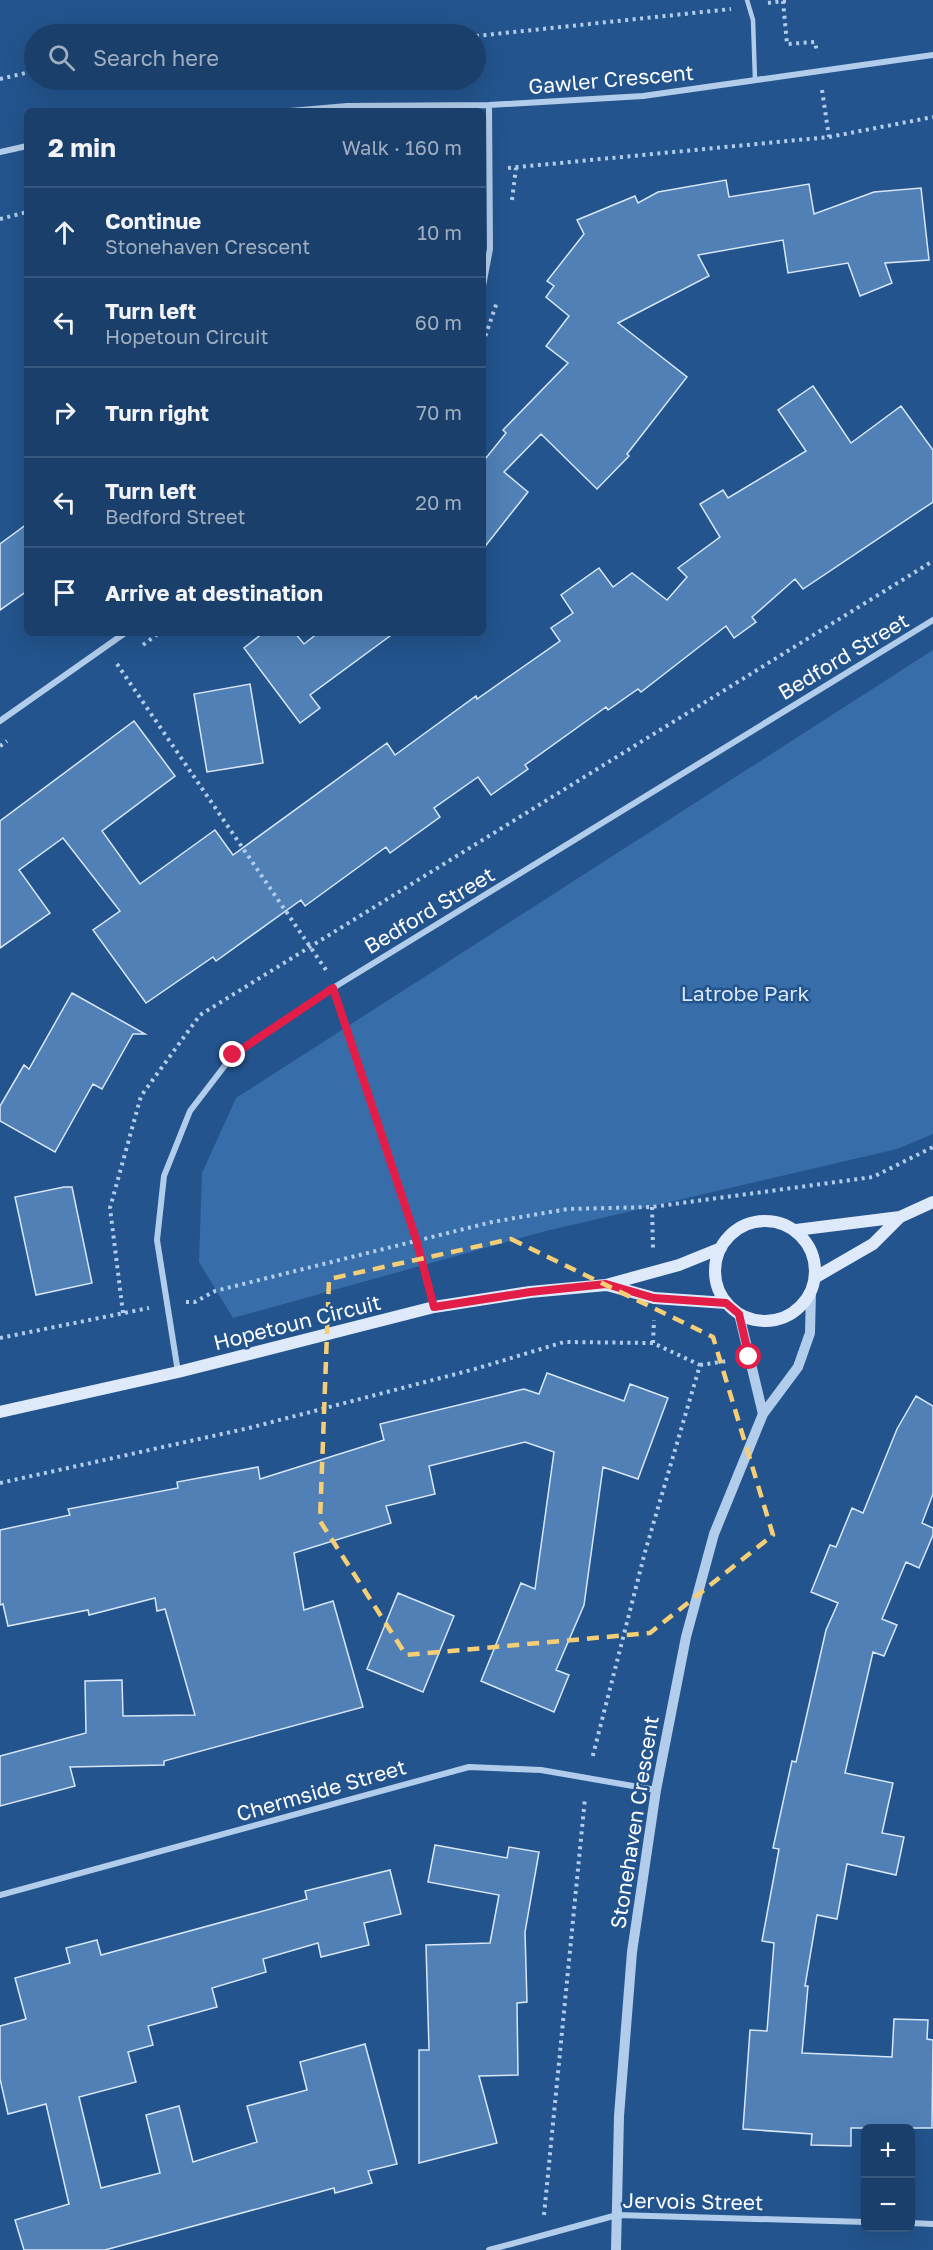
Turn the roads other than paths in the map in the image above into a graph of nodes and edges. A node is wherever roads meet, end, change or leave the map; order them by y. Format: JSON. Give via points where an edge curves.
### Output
{"nodes":[{"id":1,"x":747,"y":0,"type":"edge"},
{"id":2,"x":933,"y":55,"type":"edge"},
{"id":3,"x":755,"y":80,"type":"junction"},
{"id":4,"x":489,"y":105,"type":"junction"},
{"id":5,"x":324,"y":108,"type":"edge"},
{"id":6,"x":24,"y":147,"type":"edge"},
{"id":7,"x":0,"y":152,"type":"edge"},
{"id":8,"x":486,"y":270,"type":"edge"},
{"id":9,"x":933,"y":620,"type":"edge"},
{"id":10,"x":122,"y":636,"type":"edge"},
{"id":11,"x":0,"y":721,"type":"edge"},
{"id":12,"x":933,"y":1202,"type":"edge"},
{"id":13,"x":900,"y":1217,"type":"junction"},
{"id":14,"x":796,"y":1230,"type":"junction"},
{"id":15,"x":721,"y":1248,"type":"junction"},
{"id":16,"x":816,"y":1277,"type":"junction"},
{"id":17,"x":606,"y":1284,"type":"junction"},
{"id":18,"x":811,"y":1292,"type":"junction"},
{"id":19,"x":726,"y":1303,"type":"junction"},
{"id":20,"x":739,"y":1314,"type":"junction"},
{"id":21,"x":178,"y":1372,"type":"junction"},
{"id":22,"x":0,"y":1412,"type":"edge"},
{"id":23,"x":763,"y":1414,"type":"junction"},
{"id":24,"x":656,"y":1790,"type":"junction"},
{"id":25,"x":0,"y":1895,"type":"edge"},
{"id":26,"x":617,"y":2215,"type":"junction"},
{"id":27,"x":861,"y":2222,"type":"edge"},
{"id":28,"x":915,"y":2223,"type":"edge"},
{"id":29,"x":933,"y":2224,"type":"edge"},
{"id":30,"x":489,"y":2250,"type":"edge"},
{"id":31,"x":616,"y":2250,"type":"edge"}],
"edges":[{"from":1,"to":3,"type":"lane","via":[[753,20]]},
{"from":2,"to":3,"type":"street","name":"Gawler Crescent"},
{"from":3,"to":4,"type":"street","name":"Gawler Crescent","via":[[643,96]]},
{"from":4,"to":5,"type":"street","name":"Gawler Crescent"},
{"from":4,"to":8,"type":"street","via":[[490,249]]},
{"from":6,"to":7,"type":"street"},
{"from":9,"to":21,"type":"street","name":"Bedford Street","via":[[333,988],[233,1055],[190,1111],[164,1176],[158,1240]]},
{"from":10,"to":11,"type":"street"},
{"from":12,"to":13,"type":"main road"},
{"from":13,"to":14,"type":"main road"},
{"from":13,"to":16,"type":"main road","via":[[873,1244]]},
{"from":14,"to":15,"type":"main road","via":[[766,1220],[749,1223],[731,1234]]},
{"from":14,"to":16,"type":"main road","via":[[808,1243]]},
{"from":15,"to":17,"type":"main road","name":"Hopetoun Circuit","via":[[679,1265]]},
{"from":15,"to":19,"type":"main road","via":[[715,1276]]},
{"from":16,"to":18,"type":"main road"},
{"from":17,"to":19,"type":"main road","name":"Hopetoun Circuit","via":[[654,1298]]},
{"from":17,"to":21,"type":"main road","name":"Hopetoun Circuit","via":[[434,1307]]},
{"from":18,"to":20,"type":"main road","via":[[802,1306],[772,1321]]},
{"from":18,"to":23,"type":"street","name":"Stonehaven Crescent","via":[[810,1333],[798,1367]]},
{"from":19,"to":20,"type":"main road"},
{"from":20,"to":23,"type":"street"},
{"from":21,"to":22,"type":"main road","name":"Hopetoun Circuit"},
{"from":23,"to":24,"type":"street","name":"Stonehaven Crescent","via":[[714,1534],[686,1637]]},
{"from":24,"to":25,"type":"street","name":"Chermside Street","via":[[541,1770],[469,1767]]},
{"from":24,"to":26,"type":"street","name":"Stonehaven Crescent","via":[[631,1964],[619,2116]]},
{"from":26,"to":27,"type":"street","name":"Jervois Street"},
{"from":26,"to":30,"type":"street","name":"Jervois Street"},
{"from":26,"to":31,"type":"street","name":"Stonehaven Crescent"},
{"from":28,"to":29,"type":"street"}]}
